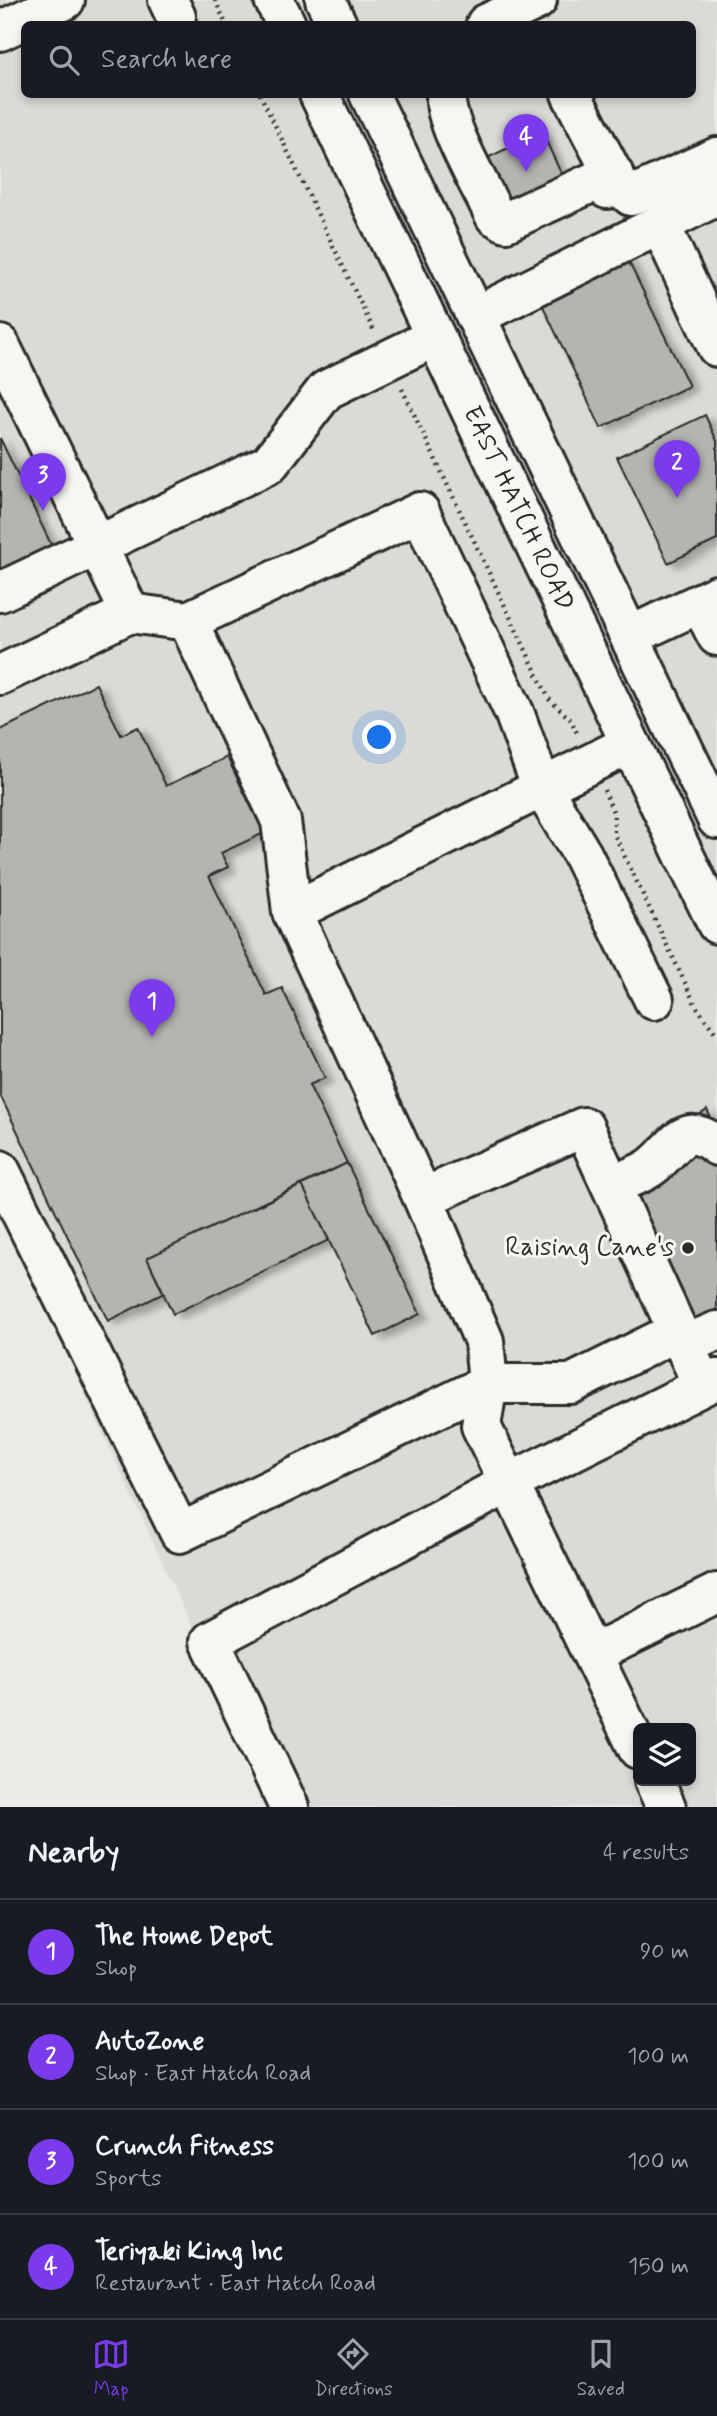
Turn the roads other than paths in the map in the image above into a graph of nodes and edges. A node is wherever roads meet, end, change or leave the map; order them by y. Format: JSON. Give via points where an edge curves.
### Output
{"nodes":[{"id":1,"x":65,"y":0,"type":"edge"},
{"id":2,"x":274,"y":0,"type":"edge"},
{"id":3,"x":325,"y":0,"type":"edge"},
{"id":4,"x":537,"y":0,"type":"edge"},
{"id":5,"x":284,"y":21,"type":"edge"},
{"id":6,"x":336,"y":21,"type":"edge"},
{"id":7,"x":492,"y":21,"type":"edge"},
{"id":8,"x":0,"y":31,"type":"edge"},
{"id":9,"x":321,"y":98,"type":"edge"},
{"id":10,"x":371,"y":98,"type":"edge"},
{"id":11,"x":446,"y":98,"type":"edge"},
{"id":12,"x":574,"y":98,"type":"edge"},
{"id":13,"x":717,"y":157,"type":"edge"},
{"id":14,"x":616,"y":178,"type":"junction"},
{"id":15,"x":717,"y":196,"type":"edge"},
{"id":16,"x":660,"y":224,"type":"junction"},
{"id":17,"x":510,"y":233,"type":"dead end"},
{"id":18,"x":476,"y":316,"type":"junction"},
{"id":19,"x":435,"y":337,"type":"junction"},
{"id":20,"x":0,"y":345,"type":"edge"},
{"id":21,"x":717,"y":347,"type":"edge"},
{"id":22,"x":98,"y":545,"type":"junction"},
{"id":23,"x":0,"y":592,"type":"edge"},
{"id":24,"x":130,"y":612,"type":"junction"},
{"id":25,"x":711,"y":612,"type":"edge"},
{"id":26,"x":188,"y":621,"type":"junction"},
{"id":27,"x":629,"y":636,"type":"junction"},
{"id":28,"x":0,"y":676,"type":"edge"},
{"id":29,"x":630,"y":744,"type":"junction"},
{"id":30,"x":541,"y":786,"type":"junction"},
{"id":31,"x":717,"y":819,"type":"edge"},
{"id":32,"x":292,"y":912,"type":"junction"},
{"id":33,"x":717,"y":924,"type":"edge"},
{"id":34,"x":654,"y":1000,"type":"dead end"},
{"id":35,"x":717,"y":1146,"type":"edge"},
{"id":36,"x":0,"y":1170,"type":"edge"},
{"id":37,"x":611,"y":1186,"type":"junction"},
{"id":38,"x":423,"y":1198,"type":"junction"},
{"id":39,"x":693,"y":1336,"type":"edge"},
{"id":40,"x":710,"y":1383,"type":"edge"},
{"id":41,"x":488,"y":1384,"type":"junction"},
{"id":42,"x":509,"y":1483,"type":"junction"},
{"id":43,"x":717,"y":1593,"type":"edge"},
{"id":44,"x":592,"y":1654,"type":"junction"},
{"id":45,"x":633,"y":1739,"type":"edge"},
{"id":46,"x":656,"y":1786,"type":"edge"},
{"id":47,"x":289,"y":1807,"type":"edge"},
{"id":48,"x":666,"y":1807,"type":"edge"}],
"edges":[{"from":1,"to":8,"type":"main road"},
{"from":2,"to":5,"type":"main road"},
{"from":3,"to":6,"type":"main road"},
{"from":4,"to":7,"type":"main road"},
{"from":9,"to":19,"type":"main road","name":"EAST HATCH ROAD"},
{"from":10,"to":18,"type":"main road","name":"EAST HATCH ROAD"},
{"from":11,"to":14,"type":"main road","via":[[450,123],[490,206],[495,216],[506,222]]},
{"from":12,"to":14,"type":"main road"},
{"from":13,"to":14,"type":"main road","via":[[631,196]]},
{"from":14,"to":17,"type":"main road"},
{"from":15,"to":16,"type":"main road"},
{"from":16,"to":18,"type":"main road"},
{"from":16,"to":21,"type":"main road"},
{"from":18,"to":27,"type":"main road","name":"EAST HATCH ROAD"},
{"from":19,"to":22,"type":"main road","via":[[326,390],[269,464]]},
{"from":19,"to":29,"type":"main road","name":"EAST HATCH ROAD"},
{"from":20,"to":22,"type":"main road"},
{"from":22,"to":23,"type":"main road"},
{"from":22,"to":24,"type":"main road"},
{"from":24,"to":26,"type":"main road"},
{"from":24,"to":28,"type":"main road"},
{"from":25,"to":27,"type":"main road"},
{"from":26,"to":30,"type":"main road","via":[[420,512],[514,712]]},
{"from":26,"to":32,"type":"main road","via":[[282,821]]},
{"from":27,"to":31,"type":"main road","name":"EAST HATCH ROAD"},
{"from":29,"to":30,"type":"main road"},
{"from":29,"to":33,"type":"main road","name":"EAST HATCH ROAD"},
{"from":30,"to":32,"type":"main road"},
{"from":30,"to":34,"type":"main road","via":[[582,854]]},
{"from":32,"to":38,"type":"main road"},
{"from":35,"to":37,"type":"main road","via":[[695,1134],[677,1140],[654,1166]]},
{"from":36,"to":41,"type":"main road","via":[[180,1533]]},
{"from":37,"to":38,"type":"main road","via":[[584,1127]]},
{"from":37,"to":39,"type":"main road"},
{"from":38,"to":41,"type":"main road","via":[[484,1341]]},
{"from":39,"to":40,"type":"main road"},
{"from":39,"to":41,"type":"main road","via":[[571,1384]]},
{"from":40,"to":42,"type":"main road"},
{"from":41,"to":42,"type":"main road","via":[[481,1426]]},
{"from":42,"to":44,"type":"main road"},
{"from":42,"to":47,"type":"main road","via":[[210,1641]]},
{"from":43,"to":44,"type":"main road"},
{"from":44,"to":45,"type":"main road"},
{"from":46,"to":48,"type":"main road"}]}
